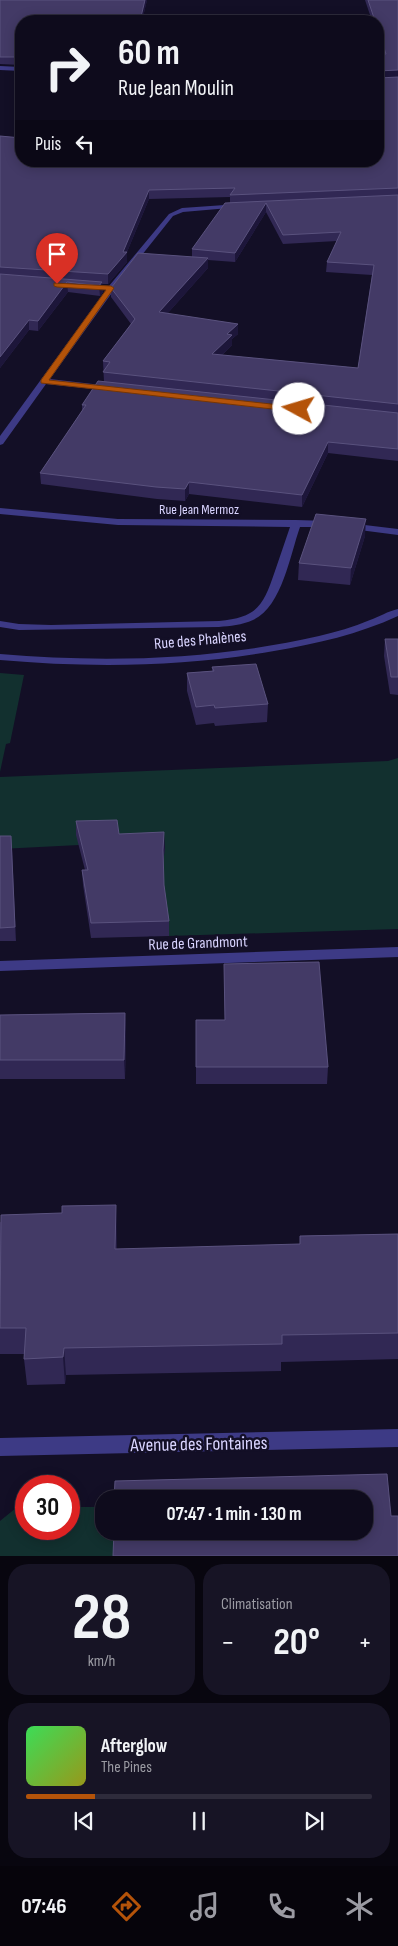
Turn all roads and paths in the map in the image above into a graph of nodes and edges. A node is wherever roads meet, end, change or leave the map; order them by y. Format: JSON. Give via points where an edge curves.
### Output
{"nodes":[{"id":1,"x":0,"y":68,"type":"edge"},
{"id":2,"x":15,"y":69,"type":"edge"},
{"id":3,"x":248,"y":206,"type":"edge"},
{"id":4,"x":76,"y":286,"type":"edge"},
{"id":5,"x":111,"y":288,"type":"junction"},
{"id":6,"x":44,"y":381,"type":"junction"},
{"id":7,"x":120,"y":390,"type":"edge"},
{"id":8,"x":0,"y":442,"type":"edge"},
{"id":9,"x":1,"y":514,"type":"edge"},
{"id":10,"x":296,"y":522,"type":"junction"},
{"id":11,"x":398,"y":532,"type":"edge"},
{"id":12,"x":398,"y":612,"type":"edge"},
{"id":13,"x":0,"y":624,"type":"edge"},
{"id":14,"x":0,"y":657,"type":"edge"},
{"id":15,"x":398,"y":952,"type":"edge"},
{"id":16,"x":0,"y":966,"type":"edge"},
{"id":17,"x":398,"y":1438,"type":"edge"},
{"id":18,"x":0,"y":1447,"type":"edge"}],
"edges":[{"from":1,"to":2,"type":"street"},
{"from":3,"to":5,"type":"street","via":[[182,210],[171,215]]},
{"from":4,"to":5,"type":"street"},
{"from":5,"to":6,"type":"street"},
{"from":6,"to":7,"type":"street"},
{"from":6,"to":8,"type":"street"},
{"from":9,"to":10,"type":"street","name":"Rue Jean Mermoz","via":[[118,522]]},
{"from":10,"to":11,"type":"street","name":"Rue Jean Mermoz"},
{"from":10,"to":13,"type":"street","name":"Rue des Phalènes","via":[[271,598],[254,617],[219,624],[51,628]]},
{"from":12,"to":14,"type":"street","name":"Rue des Phalènes","via":[[350,631],[307,642],[205,657],[72,662]]},
{"from":15,"to":16,"type":"street","name":"Rue de Grandmont"},
{"from":17,"to":18,"type":"street","name":"Avenue des Fontaines"}]}
